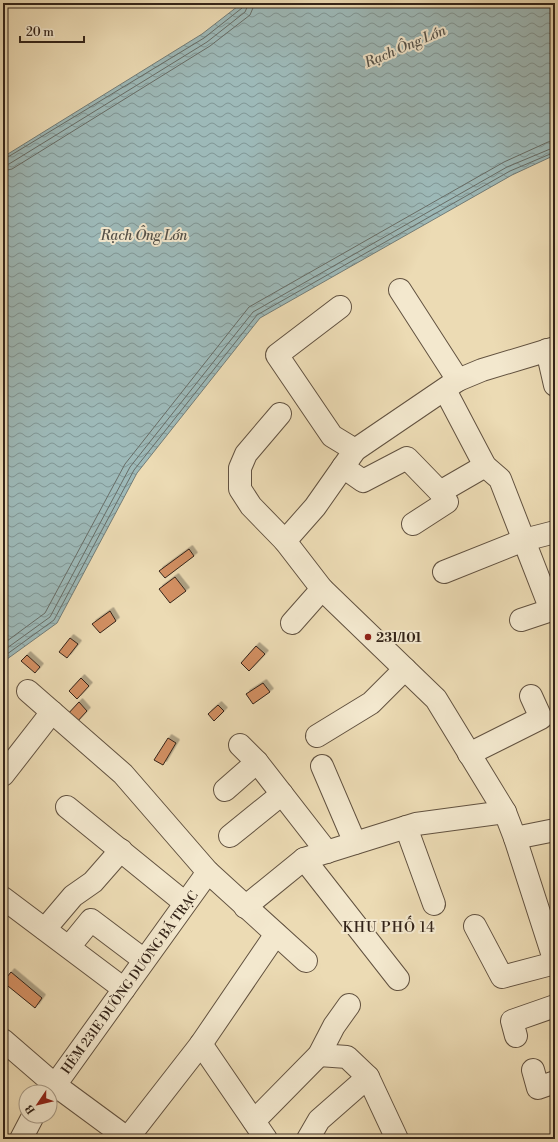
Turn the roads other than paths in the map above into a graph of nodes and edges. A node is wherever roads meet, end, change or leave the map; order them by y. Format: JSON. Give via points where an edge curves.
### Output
{"nodes":[{"id":1,"x":400,"y":290,"type":"dead end"},
{"id":2,"x":340,"y":307,"type":"dead end"},
{"id":3,"x":551,"y":349,"type":"edge"},
{"id":4,"x":452,"y":385,"type":"junction"},
{"id":5,"x":555,"y":385,"type":"edge"},
{"id":6,"x":280,"y":414,"type":"dead end"},
{"id":7,"x":349,"y":459,"type":"junction"},
{"id":8,"x":493,"y":473,"type":"junction"},
{"id":9,"x":440,"y":492,"type":"junction"},
{"id":10,"x":413,"y":524,"type":"dead end"},
{"id":11,"x":555,"y":532,"type":"edge"},
{"id":12,"x":524,"y":540,"type":"junction"},
{"id":13,"x":285,"y":541,"type":"junction"},
{"id":14,"x":444,"y":572,"type":"dead end"},
{"id":15,"x":322,"y":589,"type":"junction"},
{"id":16,"x":521,"y":620,"type":"dead end"},
{"id":17,"x":292,"y":622,"type":"dead end"},
{"id":18,"x":406,"y":669,"type":"junction"},
{"id":19,"x":28,"y":691,"type":"dead end"},
{"id":20,"x":531,"y":696,"type":"dead end"},
{"id":21,"x":52,"y":712,"type":"junction"},
{"id":22,"x":317,"y":736,"type":"dead end"},
{"id":23,"x":240,"y":745,"type":"dead end"},
{"id":24,"x":469,"y":754,"type":"junction"},
{"id":25,"x":257,"y":762,"type":"junction"},
{"id":26,"x":322,"y":766,"type":"dead end"},
{"id":27,"x":3,"y":775,"type":"edge"},
{"id":28,"x":225,"y":790,"type":"dead end"},
{"id":29,"x":282,"y":794,"type":"junction"},
{"id":30,"x":67,"y":807,"type":"dead end"},
{"id":31,"x":505,"y":812,"type":"junction"},
{"id":32,"x":406,"y":827,"type":"junction"},
{"id":33,"x":555,"y":830,"type":"edge"},
{"id":34,"x":230,"y":836,"type":"dead end"},
{"id":35,"x":515,"y":838,"type":"junction"},
{"id":36,"x":355,"y":843,"type":"junction"},
{"id":37,"x":120,"y":850,"type":"junction"},
{"id":38,"x":327,"y":852,"type":"junction"},
{"id":39,"x":304,"y":859,"type":"junction"},
{"id":40,"x":208,"y":872,"type":"junction"},
{"id":41,"x":3,"y":898,"type":"edge"},
{"id":42,"x":185,"y":903,"type":"junction"},
{"id":43,"x":434,"y":904,"type":"dead end"},
{"id":44,"x":245,"y":907,"type":"junction"},
{"id":45,"x":475,"y":926,"type":"dead end"},
{"id":46,"x":45,"y":929,"type":"junction"},
{"id":47,"x":276,"y":934,"type":"junction"},
{"id":48,"x":69,"y":947,"type":"junction"},
{"id":49,"x":144,"y":960,"type":"junction"},
{"id":50,"x":306,"y":961,"type":"dead end"},
{"id":51,"x":555,"y":962,"type":"edge"},
{"id":52,"x":398,"y":979,"type":"dead end"},
{"id":53,"x":124,"y":989,"type":"junction"},
{"id":54,"x":349,"y":1005,"type":"dead end"},
{"id":55,"x":555,"y":1006,"type":"edge"},
{"id":56,"x":516,"y":1036,"type":"dead end"},
{"id":57,"x":3,"y":1040,"type":"edge"},
{"id":58,"x":201,"y":1044,"type":"junction"},
{"id":59,"x":319,"y":1055,"type":"junction"},
{"id":60,"x":533,"y":1070,"type":"dead end"},
{"id":61,"x":368,"y":1077,"type":"junction"},
{"id":62,"x":555,"y":1082,"type":"edge"},
{"id":63,"x":48,"y":1084,"type":"edge"},
{"id":64,"x":55,"y":1084,"type":"edge"},
{"id":65,"x":58,"y":1092,"type":"edge"},
{"id":66,"x":254,"y":1122,"type":"junction"},
{"id":67,"x":28,"y":1124,"type":"edge"},
{"id":68,"x":20,"y":1139,"type":"edge"},
{"id":69,"x":127,"y":1139,"type":"edge"},
{"id":70,"x":266,"y":1139,"type":"edge"},
{"id":71,"x":308,"y":1139,"type":"edge"},
{"id":72,"x":397,"y":1139,"type":"edge"}],
"edges":[{"from":1,"to":4,"type":"street"},
{"from":2,"to":7,"type":"street","via":[[277,355]]},
{"from":3,"to":4,"type":"street","via":[[482,370]]},
{"from":3,"to":5,"type":"street"},
{"from":4,"to":7,"type":"street"},
{"from":4,"to":8,"type":"street"},
{"from":6,"to":13,"type":"street","via":[[246,454],[240,468],[240,490],[251,506]]},
{"from":7,"to":9,"type":"street","via":[[363,482],[408,458]]},
{"from":7,"to":13,"type":"street","via":[[315,507]]},
{"from":8,"to":9,"type":"street"},
{"from":8,"to":12,"type":"street"},
{"from":9,"to":10,"type":"street","via":[[447,502]]},
{"from":11,"to":12,"type":"street"},
{"from":12,"to":14,"type":"street"},
{"from":12,"to":16,"type":"street","via":[[551,610]]},
{"from":13,"to":15,"type":"street"},
{"from":15,"to":17,"type":"street"},
{"from":15,"to":18,"type":"street"},
{"from":18,"to":22,"type":"street","via":[[371,703]]},
{"from":18,"to":24,"type":"street","via":[[436,699]]},
{"from":19,"to":21,"type":"street"},
{"from":20,"to":24,"type":"street","via":[[541,718]]},
{"from":21,"to":27,"type":"street"},
{"from":21,"to":40,"type":"street","via":[[123,774]]},
{"from":23,"to":25,"type":"street"},
{"from":24,"to":31,"type":"street"},
{"from":25,"to":28,"type":"street"},
{"from":25,"to":29,"type":"street"},
{"from":26,"to":36,"type":"street"},
{"from":29,"to":34,"type":"street"},
{"from":29,"to":38,"type":"street"},
{"from":30,"to":37,"type":"street"},
{"from":31,"to":32,"type":"street"},
{"from":31,"to":35,"type":"street"},
{"from":32,"to":36,"type":"street"},
{"from":32,"to":43,"type":"street"},
{"from":33,"to":35,"type":"street"},
{"from":35,"to":51,"type":"street"},
{"from":36,"to":38,"type":"street"},
{"from":37,"to":42,"type":"street"},
{"from":37,"to":46,"type":"street","via":[[93,882],[73,896]]},
{"from":38,"to":39,"type":"street"},
{"from":39,"to":44,"type":"street"},
{"from":39,"to":52,"type":"street"},
{"from":40,"to":42,"type":"street","name":"HẺM 231E ĐƯỜNG DƯƠNG BÁ TRẠC"},
{"from":40,"to":44,"type":"street"},
{"from":41,"to":46,"type":"street"},
{"from":42,"to":49,"type":"street","name":"HẺM 231E ĐƯỜNG DƯƠNG BÁ TRẠC"},
{"from":44,"to":47,"type":"street"},
{"from":45,"to":51,"type":"street","via":[[502,977]]},
{"from":46,"to":48,"type":"street"},
{"from":47,"to":50,"type":"street"},
{"from":47,"to":58,"type":"street"},
{"from":48,"to":49,"type":"street","via":[[91,920]]},
{"from":48,"to":53,"type":"street"},
{"from":49,"to":53,"type":"street","name":"HẺM 231E ĐƯỜNG DƯƠNG BÁ TRẠC"},
{"from":53,"to":64,"type":"street","name":"HẺM 231E ĐƯỜNG DƯƠNG BÁ TRẠC"},
{"from":54,"to":59,"type":"street","via":[[334,1026]]},
{"from":55,"to":56,"type":"street","via":[[512,1021]]},
{"from":57,"to":63,"type":"street"},
{"from":58,"to":66,"type":"street"},
{"from":58,"to":69,"type":"street"},
{"from":59,"to":61,"type":"street","via":[[347,1057]]},
{"from":59,"to":66,"type":"street"},
{"from":60,"to":62,"type":"street","via":[[538,1088]]},
{"from":61,"to":71,"type":"street","via":[[319,1120]]},
{"from":61,"to":72,"type":"street"},
{"from":65,"to":69,"type":"street"},
{"from":66,"to":70,"type":"street"},
{"from":67,"to":68,"type":"street"}]}
